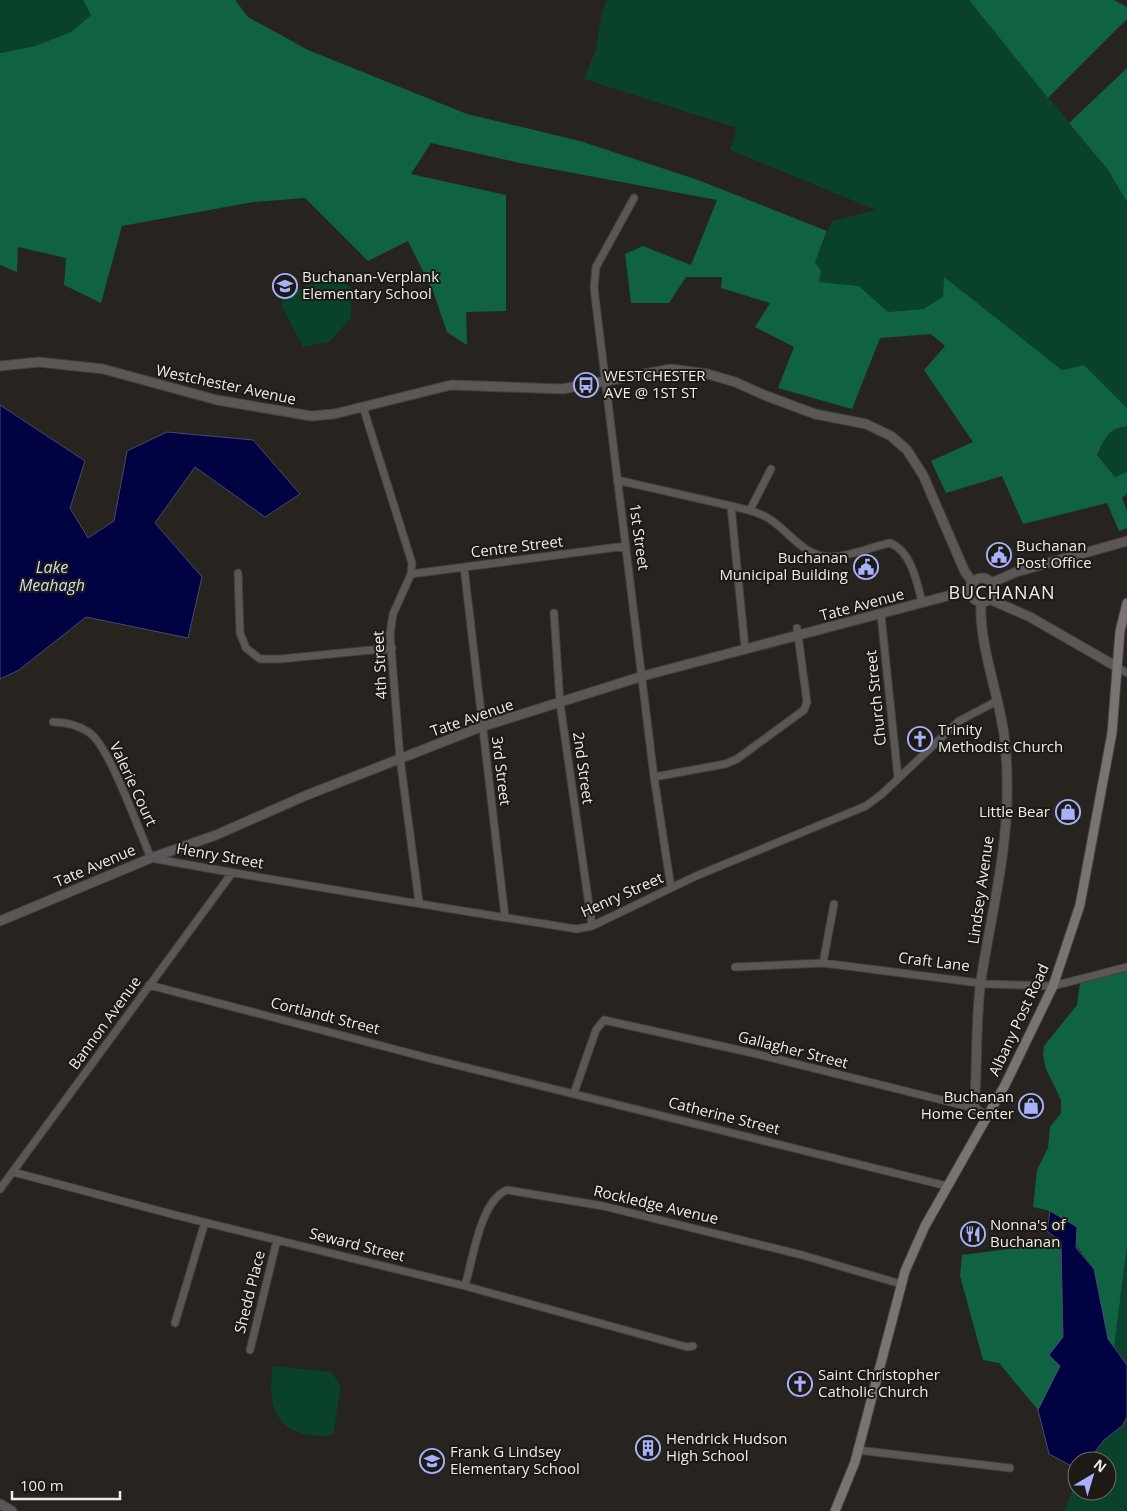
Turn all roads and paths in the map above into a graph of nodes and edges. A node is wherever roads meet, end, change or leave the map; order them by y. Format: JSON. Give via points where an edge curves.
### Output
{"nodes":[{"id":1,"x":634,"y":198,"type":"dead end"},
{"id":2,"x":0,"y":366,"type":"edge"},
{"id":3,"x":605,"y":381,"type":"junction"},
{"id":4,"x":363,"y":407,"type":"junction"},
{"id":5,"x":772,"y":469,"type":"dead end"},
{"id":6,"x":617,"y":480,"type":"junction"},
{"id":7,"x":731,"y":506,"type":"junction"},
{"id":8,"x":750,"y":510,"type":"junction"},
{"id":9,"x":1127,"y":541,"type":"edge"},
{"id":10,"x":626,"y":546,"type":"junction"},
{"id":11,"x":464,"y":567,"type":"junction"},
{"id":12,"x":238,"y":573,"type":"dead end"},
{"id":13,"x":411,"y":574,"type":"junction"},
{"id":14,"x":991,"y":582,"type":"junction"},
{"id":15,"x":972,"y":586,"type":"junction"},
{"id":16,"x":985,"y":600,"type":"junction"},
{"id":17,"x":922,"y":602,"type":"junction"},
{"id":18,"x":1127,"y":603,"type":"edge"},
{"id":19,"x":554,"y":613,"type":"dead end"},
{"id":20,"x":881,"y":615,"type":"junction"},
{"id":21,"x":797,"y":632,"type":"junction"},
{"id":22,"x":392,"y":648,"type":"junction"},
{"id":23,"x":745,"y":648,"type":"junction"},
{"id":24,"x":1117,"y":667,"type":"junction"},
{"id":25,"x":1127,"y":673,"type":"edge"},
{"id":26,"x":643,"y":676,"type":"junction"},
{"id":27,"x":997,"y":701,"type":"junction"},
{"id":28,"x":560,"y":703,"type":"junction"},
{"id":29,"x":53,"y":722,"type":"dead end"},
{"id":30,"x":481,"y":727,"type":"junction"},
{"id":31,"x":400,"y":758,"type":"junction"},
{"id":32,"x":654,"y":777,"type":"junction"},
{"id":33,"x":898,"y":778,"type":"junction"},
{"id":34,"x":151,"y":858,"type":"junction"},
{"id":35,"x":232,"y":873,"type":"junction"},
{"id":36,"x":671,"y":888,"type":"junction"},
{"id":37,"x":419,"y":902,"type":"junction"},
{"id":38,"x":834,"y":904,"type":"dead end"},
{"id":39,"x":505,"y":918,"type":"junction"},
{"id":40,"x":0,"y":921,"type":"edge"},
{"id":41,"x":592,"y":926,"type":"junction"},
{"id":42,"x":822,"y":963,"type":"junction"},
{"id":43,"x":735,"y":966,"type":"dead end"},
{"id":44,"x":1127,"y":967,"type":"edge"},
{"id":45,"x":981,"y":982,"type":"junction"},
{"id":46,"x":149,"y":985,"type":"junction"},
{"id":47,"x":1053,"y":986,"type":"junction"},
{"id":48,"x":494,"y":1073,"type":"joint"},
{"id":49,"x":574,"y":1093,"type":"junction"},
{"id":50,"x":974,"y":1108,"type":"junction"},
{"id":51,"x":987,"y":1117,"type":"junction"},
{"id":52,"x":13,"y":1172,"type":"junction"},
{"id":53,"x":948,"y":1186,"type":"junction"},
{"id":54,"x":0,"y":1189,"type":"edge"},
{"id":55,"x":205,"y":1222,"type":"junction"},
{"id":56,"x":277,"y":1240,"type":"junction"},
{"id":57,"x":901,"y":1284,"type":"junction"},
{"id":58,"x":465,"y":1286,"type":"junction"},
{"id":59,"x":175,"y":1323,"type":"dead end"},
{"id":60,"x":693,"y":1346,"type":"dead end"},
{"id":61,"x":250,"y":1350,"type":"dead end"},
{"id":62,"x":857,"y":1450,"type":"junction"},
{"id":63,"x":1010,"y":1468,"type":"dead end"},
{"id":64,"x":0,"y":1504,"type":"edge"},
{"id":65,"x":12,"y":1511,"type":"edge"},
{"id":66,"x":835,"y":1511,"type":"edge"}],
"edges":[{"from":1,"to":3,"type":"street","name":"1st Street","via":[[602,254],[594,275]]},
{"from":2,"to":4,"type":"street","name":"Westchester Avenue","via":[[39,362],[102,369],[217,400],[311,416]]},
{"from":3,"to":4,"type":"street","name":"Westchester Avenue","via":[[562,390],[451,385]]},
{"from":3,"to":6,"type":"street","name":"1st Street"},
{"from":3,"to":15,"type":"street","name":"Westchester Avenue","via":[[686,369],[735,382],[815,414],[866,424],[883,431],[907,450],[915,461]]},
{"from":4,"to":13,"type":"street","via":[[412,563]]},
{"from":5,"to":8,"type":"street"},
{"from":6,"to":7,"type":"street"},
{"from":6,"to":10,"type":"street","name":"1st Street"},
{"from":7,"to":8,"type":"street"},
{"from":7,"to":23,"type":"street"},
{"from":8,"to":17,"type":"street","via":[[770,519],[811,553],[820,556],[831,557],[890,543],[896,545],[910,563]]},
{"from":9,"to":14,"type":"street"},
{"from":10,"to":11,"type":"street","name":"Centre Street"},
{"from":10,"to":26,"type":"street","name":"1st Street"},
{"from":11,"to":13,"type":"street","name":"Centre Street"},
{"from":11,"to":30,"type":"street","name":"3rd Street"},
{"from":12,"to":22,"type":"street","via":[[240,633],[246,648],[260,659],[280,660]]},
{"from":13,"to":22,"type":"street","name":"4th Street","via":[[393,614]]},
{"from":14,"to":15,"type":"street","via":[[982,578]]},
{"from":14,"to":16,"type":"street","via":[[993,591]]},
{"from":15,"to":16,"type":"street","via":[[975,599]]},
{"from":15,"to":17,"type":"street","name":"Tate Avenue"},
{"from":16,"to":24,"type":"street","via":[[1030,617]]},
{"from":16,"to":27,"type":"street","name":"Lindsey Avenue","via":[[980,623]]},
{"from":17,"to":20,"type":"street","name":"Tate Avenue"},
{"from":18,"to":24,"type":"main road","name":"Albany Post Road"},
{"from":19,"to":28,"type":"street","name":"2nd Street"},
{"from":20,"to":21,"type":"street","name":"Tate Avenue"},
{"from":20,"to":33,"type":"street","name":"Church Street"},
{"from":21,"to":23,"type":"street","name":"Tate Avenue"},
{"from":21,"to":32,"type":"street","via":[[806,707],[737,759]]},
{"from":22,"to":31,"type":"street","name":"4th Street"},
{"from":23,"to":26,"type":"street","name":"Tate Avenue"},
{"from":24,"to":25,"type":"street"},
{"from":24,"to":47,"type":"main road","name":"Albany Post Road","via":[[1112,733],[1080,905]]},
{"from":26,"to":28,"type":"street","name":"Tate Avenue"},
{"from":26,"to":32,"type":"street","name":"1st Street"},
{"from":27,"to":33,"type":"street","name":"Henry Street","via":[[959,721]]},
{"from":27,"to":45,"type":"street","name":"Lindsey Avenue","via":[[1004,735],[1007,782],[998,878]]},
{"from":28,"to":30,"type":"street","name":"Tate Avenue"},
{"from":28,"to":41,"type":"street","name":"2nd Street"},
{"from":29,"to":34,"type":"street","name":"Valerie Court","via":[[81,728],[104,748]]},
{"from":30,"to":31,"type":"street","name":"Tate Avenue"},
{"from":30,"to":39,"type":"street","name":"3rd Street"},
{"from":31,"to":34,"type":"street","name":"Tate Avenue","via":[[216,835]]},
{"from":31,"to":37,"type":"street","name":"4th Street"},
{"from":32,"to":36,"type":"street","name":"1st Street"},
{"from":33,"to":36,"type":"street","name":"Henry Street","via":[[866,806]]},
{"from":34,"to":35,"type":"street","name":"Henry Street"},
{"from":34,"to":40,"type":"street","name":"Tate Avenue"},
{"from":35,"to":37,"type":"street","name":"Henry Street"},
{"from":35,"to":46,"type":"street","name":"Bannon Avenue"},
{"from":36,"to":41,"type":"street","name":"Henry Street"},
{"from":37,"to":39,"type":"street","name":"Henry Street"},
{"from":38,"to":42,"type":"street"},
{"from":39,"to":41,"type":"street","name":"Henry Street","via":[[576,929]]},
{"from":42,"to":43,"type":"street","name":"Craft Lane"},
{"from":42,"to":45,"type":"street","name":"Craft Lane"},
{"from":44,"to":47,"type":"street","name":"Craft Lane"},
{"from":45,"to":47,"type":"street","name":"Craft Lane"},
{"from":45,"to":50,"type":"street","name":"Lindsey Avenue"},
{"from":46,"to":48,"type":"street","name":"Cortlandt Street"},
{"from":46,"to":52,"type":"street","name":"Bannon Avenue"},
{"from":47,"to":51,"type":"main road","name":"Albany Post Road"},
{"from":48,"to":49,"type":"street","name":"Catherine Street"},
{"from":49,"to":50,"type":"street","name":"Gallagher Street","via":[[596,1030],[605,1020]]},
{"from":49,"to":53,"type":"street","name":"Catherine Street"},
{"from":50,"to":51,"type":"street"},
{"from":51,"to":53,"type":"main road","name":"Albany Post Road"},
{"from":52,"to":54,"type":"street","name":"Bannon Avenue"},
{"from":52,"to":55,"type":"street","name":"Seward Street"},
{"from":53,"to":57,"type":"main road","name":"Albany Post Road","via":[[925,1226]]},
{"from":55,"to":56,"type":"street","name":"Seward Street"},
{"from":55,"to":59,"type":"street"},
{"from":56,"to":58,"type":"street","name":"Seward Street"},
{"from":56,"to":61,"type":"street","name":"Shedd Place"},
{"from":57,"to":58,"type":"street","name":"Rockledge Avenue","via":[[774,1248],[603,1206],[507,1190],[499,1193],[485,1214]]},
{"from":57,"to":62,"type":"main road","name":"Albany Post Road"},
{"from":58,"to":60,"type":"street","name":"Seward Street"},
{"from":62,"to":63,"type":"street"},
{"from":62,"to":66,"type":"main road","name":"Albany Post Road"},
{"from":64,"to":65,"type":"street"}]}
